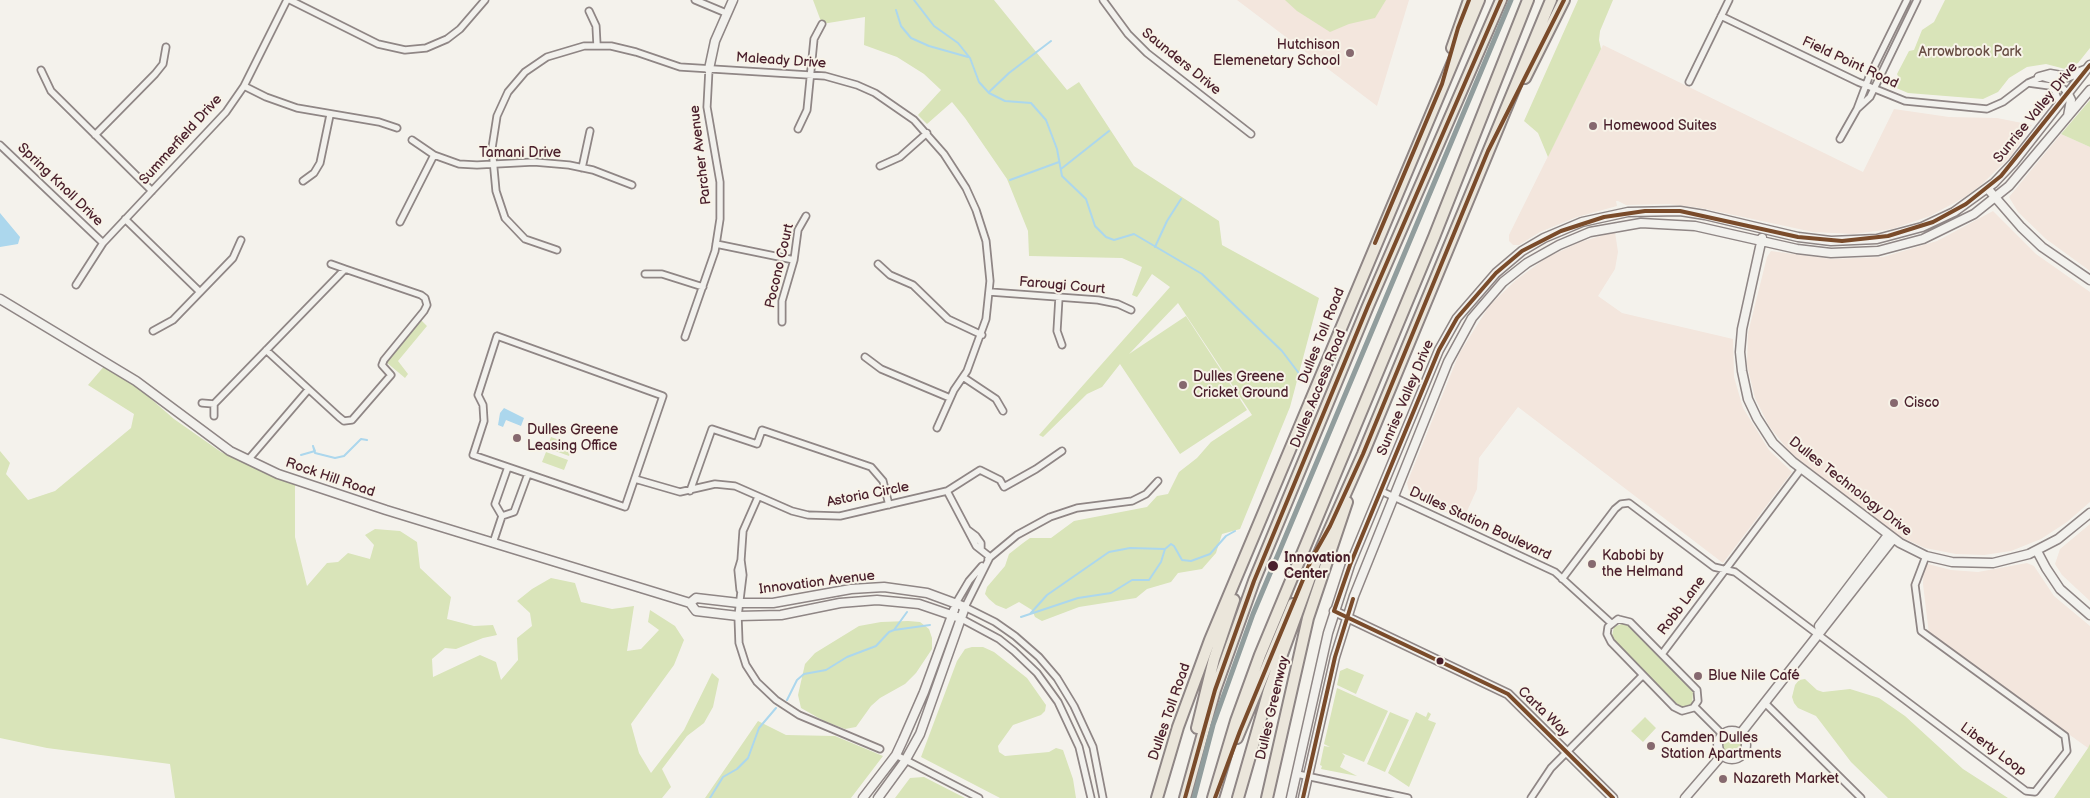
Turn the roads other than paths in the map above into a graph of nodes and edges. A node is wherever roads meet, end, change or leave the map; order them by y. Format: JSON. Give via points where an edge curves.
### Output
{"nodes":[{"id":1,"x":288,"y":0,"type":"edge"},
{"id":2,"x":485,"y":0,"type":"edge"},
{"id":3,"x":695,"y":0,"type":"edge"},
{"id":4,"x":733,"y":0,"type":"edge"},
{"id":5,"x":1103,"y":0,"type":"edge"},
{"id":6,"x":1469,"y":0,"type":"edge"},
{"id":7,"x":1479,"y":0,"type":"edge"},
{"id":8,"x":1501,"y":0,"type":"edge"},
{"id":9,"x":1528,"y":0,"type":"edge"},
{"id":10,"x":1551,"y":0,"type":"edge"},
{"id":11,"x":1564,"y":0,"type":"edge"},
{"id":12,"x":1729,"y":0,"type":"edge"},
{"id":13,"x":1906,"y":0,"type":"edge"},
{"id":14,"x":1916,"y":2,"type":"edge"},
{"id":15,"x":589,"y":12,"type":"dead end"},
{"id":16,"x":726,"y":13,"type":"junction"},
{"id":17,"x":1721,"y":16,"type":"junction"},
{"id":18,"x":822,"y":24,"type":"dead end"},
{"id":19,"x":597,"y":46,"type":"junction"},
{"id":20,"x":166,"y":47,"type":"dead end"},
{"id":21,"x":2088,"y":67,"type":"edge"},
{"id":22,"x":709,"y":68,"type":"junction"},
{"id":23,"x":41,"y":70,"type":"dead end"},
{"id":24,"x":810,"y":74,"type":"junction"},
{"id":25,"x":2039,"y":77,"type":"junction"},
{"id":26,"x":1689,"y":82,"type":"dead end"},
{"id":27,"x":2028,"y":83,"type":"junction"},
{"id":28,"x":1442,"y":84,"type":"junction"},
{"id":29,"x":1866,"y":85,"type":"junction"},
{"id":30,"x":244,"y":86,"type":"junction"},
{"id":31,"x":1875,"y":89,"type":"junction"},
{"id":32,"x":2090,"y":90,"type":"edge"},
{"id":33,"x":2068,"y":92,"type":"junction"},
{"id":34,"x":2059,"y":102,"type":"junction"},
{"id":35,"x":1857,"y":109,"type":"junction"},
{"id":36,"x":330,"y":114,"type":"junction"},
{"id":37,"x":2067,"y":118,"type":"junction"},
{"id":38,"x":397,"y":128,"type":"dead end"},
{"id":39,"x":798,"y":129,"type":"dead end"},
{"id":40,"x":590,"y":131,"type":"dead end"},
{"id":41,"x":927,"y":133,"type":"junction"},
{"id":42,"x":1251,"y":134,"type":"dead end"},
{"id":43,"x":95,"y":135,"type":"junction"},
{"id":44,"x":1840,"y":139,"type":"dead end"},
{"id":45,"x":412,"y":140,"type":"dead end"},
{"id":46,"x":0,"y":145,"type":"edge"},
{"id":47,"x":1488,"y":151,"type":"junction"},
{"id":48,"x":434,"y":155,"type":"junction"},
{"id":49,"x":493,"y":164,"type":"junction"},
{"id":50,"x":880,"y":166,"type":"dead end"},
{"id":51,"x":582,"y":168,"type":"junction"},
{"id":52,"x":303,"y":181,"type":"dead end"},
{"id":53,"x":632,"y":185,"type":"dead end"},
{"id":54,"x":1988,"y":188,"type":"junction"},
{"id":55,"x":152,"y":191,"type":"junction"},
{"id":56,"x":1996,"y":198,"type":"junction"},
{"id":57,"x":806,"y":216,"type":"dead end"},
{"id":58,"x":125,"y":219,"type":"junction"},
{"id":59,"x":400,"y":222,"type":"dead end"},
{"id":60,"x":1764,"y":229,"type":"junction"},
{"id":61,"x":241,"y":240,"type":"dead end"},
{"id":62,"x":1762,"y":241,"type":"junction"},
{"id":63,"x":103,"y":243,"type":"junction"},
{"id":64,"x":716,"y":244,"type":"junction"},
{"id":65,"x":557,"y":250,"type":"dead end"},
{"id":66,"x":794,"y":260,"type":"junction"},
{"id":67,"x":330,"y":264,"type":"dead end"},
{"id":68,"x":878,"y":264,"type":"dead end"},
{"id":69,"x":345,"y":269,"type":"junction"},
{"id":70,"x":645,"y":274,"type":"dead end"},
{"id":71,"x":2090,"y":280,"type":"edge"},
{"id":72,"x":76,"y":285,"type":"dead end"},
{"id":73,"x":703,"y":287,"type":"junction"},
{"id":74,"x":200,"y":292,"type":"junction"},
{"id":75,"x":990,"y":292,"type":"junction"},
{"id":76,"x":1059,"y":297,"type":"junction"},
{"id":77,"x":0,"y":299,"type":"edge"},
{"id":78,"x":1131,"y":310,"type":"dead end"},
{"id":79,"x":782,"y":322,"type":"dead end"},
{"id":80,"x":153,"y":331,"type":"dead end"},
{"id":81,"x":982,"y":335,"type":"junction"},
{"id":82,"x":685,"y":337,"type":"dead end"},
{"id":83,"x":1062,"y":345,"type":"dead end"},
{"id":84,"x":266,"y":350,"type":"junction"},
{"id":85,"x":865,"y":357,"type":"dead end"},
{"id":86,"x":963,"y":377,"type":"junction"},
{"id":87,"x":308,"y":390,"type":"junction"},
{"id":88,"x":950,"y":398,"type":"junction"},
{"id":89,"x":202,"y":404,"type":"dead end"},
{"id":90,"x":214,"y":404,"type":"junction"},
{"id":91,"x":1003,"y":411,"type":"dead end"},
{"id":92,"x":214,"y":416,"type":"dead end"},
{"id":93,"x":937,"y":428,"type":"dead end"},
{"id":94,"x":1290,"y":447,"type":"junction"},
{"id":95,"x":1062,"y":452,"type":"dead end"},
{"id":96,"x":1363,"y":454,"type":"junction"},
{"id":97,"x":248,"y":460,"type":"junction"},
{"id":98,"x":508,"y":467,"type":"junction"},
{"id":99,"x":1801,"y":469,"type":"junction"},
{"id":100,"x":528,"y":474,"type":"junction"},
{"id":101,"x":635,"y":479,"type":"junction"},
{"id":102,"x":1158,"y":481,"type":"dead end"},
{"id":103,"x":690,"y":491,"type":"junction"},
{"id":104,"x":947,"y":491,"type":"junction"},
{"id":105,"x":1381,"y":491,"type":"junction"},
{"id":106,"x":758,"y":497,"type":"junction"},
{"id":107,"x":1394,"y":497,"type":"junction"},
{"id":108,"x":890,"y":505,"type":"junction"},
{"id":109,"x":2090,"y":513,"type":"edge"},
{"id":110,"x":502,"y":516,"type":"junction"},
{"id":111,"x":1330,"y":526,"type":"junction"},
{"id":112,"x":1890,"y":537,"type":"junction"},
{"id":113,"x":493,"y":543,"type":"junction"},
{"id":114,"x":2037,"y":550,"type":"junction"},
{"id":115,"x":1926,"y":556,"type":"junction"},
{"id":116,"x":990,"y":557,"type":"junction"},
{"id":117,"x":1724,"y":572,"type":"junction"},
{"id":118,"x":1562,"y":579,"type":"junction"},
{"id":119,"x":690,"y":603,"type":"junction"},
{"id":120,"x":739,"y":603,"type":"junction"},
{"id":121,"x":956,"y":604,"type":"junction"},
{"id":122,"x":965,"y":607,"type":"junction"},
{"id":123,"x":1334,"y":611,"type":"junction"},
{"id":124,"x":952,"y":614,"type":"junction"},
{"id":125,"x":2090,"y":615,"type":"edge"},
{"id":126,"x":738,"y":616,"type":"junction"},
{"id":127,"x":1347,"y":616,"type":"junction"},
{"id":128,"x":960,"y":618,"type":"junction"},
{"id":129,"x":1611,"y":623,"type":"junction"},
{"id":130,"x":1819,"y":632,"type":"junction"},
{"id":131,"x":1662,"y":654,"type":"junction"},
{"id":132,"x":1643,"y":675,"type":"junction"},
{"id":133,"x":1765,"y":703,"type":"junction"},
{"id":134,"x":1695,"y":707,"type":"junction"},
{"id":135,"x":1741,"y":733,"type":"junction"},
{"id":136,"x":1722,"y":734,"type":"junction"},
{"id":137,"x":880,"y":749,"type":"dead end"},
{"id":138,"x":1567,"y":752,"type":"junction"},
{"id":139,"x":1722,"y":754,"type":"junction"},
{"id":140,"x":896,"y":755,"type":"junction"},
{"id":141,"x":906,"y":760,"type":"junction"},
{"id":142,"x":1296,"y":774,"type":"junction"},
{"id":143,"x":1308,"y":777,"type":"junction"},
{"id":144,"x":863,"y":798,"type":"edge"},
{"id":145,"x":878,"y":798,"type":"edge"},
{"id":146,"x":979,"y":798,"type":"edge"},
{"id":147,"x":1091,"y":798,"type":"edge"},
{"id":148,"x":1103,"y":798,"type":"edge"},
{"id":149,"x":1157,"y":798,"type":"edge"},
{"id":150,"x":1180,"y":798,"type":"edge"},
{"id":151,"x":1185,"y":798,"type":"edge"},
{"id":152,"x":1214,"y":798,"type":"edge"},
{"id":153,"x":1238,"y":798,"type":"edge"},
{"id":154,"x":1267,"y":798,"type":"edge"},
{"id":155,"x":1291,"y":798,"type":"edge"},
{"id":156,"x":1303,"y":798,"type":"edge"},
{"id":157,"x":1408,"y":798,"type":"edge"},
{"id":158,"x":1531,"y":798,"type":"edge"},
{"id":159,"x":1613,"y":798,"type":"edge"},
{"id":160,"x":1685,"y":798,"type":"edge"},
{"id":161,"x":1861,"y":798,"type":"edge"}],
"edges":[{"from":1,"to":2,"type":"street","via":[[378,44],[406,50],[426,48],[444,41],[460,29]]},
{"from":1,"to":30,"type":"street","name":"Summerfield Drive"},
{"from":3,"to":16,"type":"street"},
{"from":4,"to":16,"type":"street","name":"Parcher Avenue"},
{"from":5,"to":42,"type":"street","name":"Saunders Drive","via":[[1147,53]]},
{"from":6,"to":28,"type":"highway"},
{"from":7,"to":28,"type":"highway","name":"Dulles Toll Road"},
{"from":8,"to":151,"type":"highway","name":"Dulles Access Road","via":[[1254,581],[1213,698]]},
{"from":9,"to":152,"type":"highway","via":[[1260,655]]},
{"from":10,"to":47,"type":"highway"},
{"from":11,"to":47,"type":"highway"},
{"from":12,"to":17,"type":"street"},
{"from":13,"to":14,"type":"street"},
{"from":13,"to":29,"type":"street"},
{"from":14,"to":31,"type":"street"},
{"from":15,"to":19,"type":"street","via":[[596,26]]},
{"from":16,"to":22,"type":"street","name":"Parcher Avenue"},
{"from":17,"to":26,"type":"street"},
{"from":17,"to":29,"type":"street","name":"Field Point Road"},
{"from":18,"to":24,"type":"street","via":[[814,39]]},
{"from":19,"to":22,"type":"street","name":"Maleady Drive","via":[[626,49],[680,67]]},
{"from":19,"to":49,"type":"street","name":"Maleady Drive","via":[[568,49],[547,57],[516,82],[497,116],[492,143]]},
{"from":20,"to":43,"type":"street","via":[[162,64],[155,74]]},
{"from":21,"to":25,"type":"street","via":[[2067,77],[2050,74]]},
{"from":21,"to":33,"type":"street","name":"Sunrise Valley Drive"},
{"from":22,"to":24,"type":"street","name":"Maleady Drive"},
{"from":22,"to":64,"type":"street","name":"Parcher Avenue","via":[[708,116],[720,191]]},
{"from":23,"to":43,"type":"street","via":[[51,91]]},
{"from":24,"to":39,"type":"street","via":[[807,110]]},
{"from":24,"to":41,"type":"street","name":"Maleady Drive","via":[[842,80],[874,93],[901,109]]},
{"from":25,"to":27,"type":"street","name":"Field Point Road"},
{"from":25,"to":33,"type":"street","via":[[2052,79]]},
{"from":27,"to":31,"type":"street","name":"Field Point Road","via":[[2003,102],[1987,109],[1905,101]]},
{"from":27,"to":34,"type":"street","via":[[2050,86]]},
{"from":28,"to":94,"type":"highway","name":"Dulles Toll Road"},
{"from":29,"to":31,"type":"street","name":"Field Point Road"},
{"from":29,"to":35,"type":"street"},
{"from":30,"to":36,"type":"street","via":[[278,102]]},
{"from":30,"to":55,"type":"street","name":"Summerfield Drive","via":[[214,127]]},
{"from":31,"to":35,"type":"street"},
{"from":32,"to":37,"type":"street","name":"Sunrise Valley Drive"},
{"from":33,"to":34,"type":"street","name":"Sunrise Valley Drive"},
{"from":33,"to":37,"type":"street","via":[[2071,100]]},
{"from":34,"to":54,"type":"street","name":"Sunrise Valley Drive","via":[[2013,164]]},
{"from":35,"to":44,"type":"street"},
{"from":36,"to":38,"type":"street"},
{"from":36,"to":52,"type":"street","via":[[320,163],[314,173]]},
{"from":37,"to":56,"type":"street","name":"Sunrise Valley Drive"},
{"from":40,"to":51,"type":"street"},
{"from":41,"to":50,"type":"street","via":[[900,158]]},
{"from":41,"to":75,"type":"street","name":"Maleady Drive","via":[[955,170],[976,210],[989,257]]},
{"from":43,"to":55,"type":"street"},
{"from":45,"to":48,"type":"street","name":"Tamani Drive"},
{"from":46,"to":63,"type":"street","name":"Spring Knoll Drive"},
{"from":47,"to":96,"type":"highway"},
{"from":48,"to":49,"type":"street","name":"Tamani Drive","via":[[459,164]]},
{"from":48,"to":59,"type":"street"},
{"from":49,"to":51,"type":"street","name":"Tamani Drive","via":[[534,162]]},
{"from":49,"to":65,"type":"street","name":"Maleady Drive","via":[[498,203],[504,218],[526,239]]},
{"from":51,"to":53,"type":"street","name":"Tamani Drive"},
{"from":54,"to":56,"type":"street"},
{"from":54,"to":60,"type":"street","name":"Sunrise Valley Drive","via":[[1954,212],[1933,222],[1877,239],[1820,240]]},
{"from":55,"to":58,"type":"street","name":"Summerfield Drive"},
{"from":56,"to":62,"type":"street","name":"Sunrise Valley Drive","via":[[1944,230],[1888,249],[1855,254],[1825,253]]},
{"from":56,"to":71,"type":"street","via":[[2042,247]]},
{"from":57,"to":66,"type":"street","name":"Pocono Court","via":[[798,230]]},
{"from":58,"to":63,"type":"street","name":"Summerfield Drive"},
{"from":58,"to":74,"type":"street"},
{"from":60,"to":62,"type":"street","name":"Dulles Technology Drive"},
{"from":60,"to":105,"type":"street","name":"Sunrise Valley Drive","via":[[1680,211],[1645,211],[1582,222],[1522,251],[1477,293],[1447,334]]},
{"from":61,"to":74,"type":"street","via":[[234,257]]},
{"from":62,"to":99,"type":"street","name":"Dulles Technology Drive","via":[[1742,329],[1742,371],[1748,399],[1762,427]]},
{"from":62,"to":107,"type":"street","name":"Sunrise Valley Drive","via":[[1677,224],[1626,224],[1566,241],[1516,271],[1484,301],[1461,336]]},
{"from":63,"to":72,"type":"street","name":"Summerfield Drive"},
{"from":64,"to":66,"type":"street"},
{"from":64,"to":73,"type":"street","name":"Parcher Avenue"},
{"from":66,"to":79,"type":"street","name":"Pocono Court","via":[[781,308]]},
{"from":67,"to":69,"type":"street"},
{"from":68,"to":81,"type":"street","via":[[890,275],[924,293],[948,319]]},
{"from":69,"to":84,"type":"street"},
{"from":69,"to":87,"type":"street","via":[[421,295],[427,305],[384,360],[384,369],[391,375],[352,420],[344,421]]},
{"from":70,"to":73,"type":"street","via":[[662,274]]},
{"from":73,"to":82,"type":"street","name":"Parcher Avenue"},
{"from":74,"to":80,"type":"street","via":[[173,320]]},
{"from":75,"to":76,"type":"street","name":"Farougi Court"},
{"from":75,"to":81,"type":"street","name":"Maleady Drive"},
{"from":76,"to":78,"type":"street","name":"Farougi Court","via":[[1108,302]]},
{"from":76,"to":83,"type":"street","via":[[1057,330]]},
{"from":77,"to":97,"type":"street","name":"Rock Hill Road","via":[[136,381],[214,441]]},
{"from":81,"to":86,"type":"street","name":"Maleady Drive"},
{"from":84,"to":87,"type":"street"},
{"from":84,"to":90,"type":"street"},
{"from":85,"to":88,"type":"street","via":[[881,369]]},
{"from":86,"to":88,"type":"street","name":"Maleady Drive"},
{"from":86,"to":91,"type":"street","via":[[996,399]]},
{"from":87,"to":97,"type":"street"},
{"from":88,"to":93,"type":"street","name":"Maleady Drive"},
{"from":89,"to":90,"type":"street"},
{"from":90,"to":92,"type":"street"},
{"from":94,"to":149,"type":"highway","name":"Dulles Toll Road","via":[[1202,662]]},
{"from":94,"to":150,"type":"highway","via":[[1277,496],[1226,622]]},
{"from":95,"to":104,"type":"street","name":"Astoria Circle","via":[[1004,487],[1000,480],[980,470]]},
{"from":96,"to":111,"type":"highway"},
{"from":96,"to":154,"type":"highway","name":"Dulles Greenway","via":[[1308,618]]},
{"from":97,"to":113,"type":"street","name":"Rock Hill Road","via":[[318,488]]},
{"from":98,"to":100,"type":"street"},
{"from":98,"to":101,"type":"street","via":[[473,455],[484,420],[483,405],[478,395],[497,336],[663,396]]},
{"from":98,"to":110,"type":"street","via":[[495,504]]},
{"from":99,"to":112,"type":"street","name":"Dulles Technology Drive"},
{"from":99,"to":117,"type":"street"},
{"from":100,"to":101,"type":"street","via":[[625,508]]},
{"from":100,"to":110,"type":"street","via":[[514,512]]},
{"from":101,"to":103,"type":"street","name":"Astoria Circle","via":[[670,490]]},
{"from":102,"to":116,"type":"street","via":[[1139,499],[1077,508],[1050,517],[1017,535]]},
{"from":103,"to":106,"type":"street","name":"Astoria Circle","via":[[715,484],[735,486]]},
{"from":103,"to":108,"type":"street","via":[[712,429],[757,444],[762,430],[871,467],[883,481]]},
{"from":104,"to":108,"type":"street","name":"Astoria Circle"},
{"from":104,"to":116,"type":"street","via":[[968,530]]},
{"from":105,"to":107,"type":"street","name":"Dulles Station Boulevard"},
{"from":105,"to":123,"type":"street","name":"Sunrise Valley Drive"},
{"from":106,"to":108,"type":"street","name":"Astoria Circle","via":[[792,511],[824,517]]},
{"from":106,"to":120,"type":"street","via":[[745,524],[738,570]]},
{"from":107,"to":118,"type":"street","name":"Dulles Station Boulevard","via":[[1537,563]]},
{"from":107,"to":127,"type":"street","name":"Sunrise Valley Drive"},
{"from":109,"to":114,"type":"street","name":"Dulles Technology Drive","via":[[2065,534]]},
{"from":110,"to":113,"type":"street"},
{"from":111,"to":152,"type":"highway","via":[[1312,558]]},
{"from":111,"to":153,"type":"highway","via":[[1279,662]]},
{"from":112,"to":115,"type":"street","name":"Dulles Technology Drive"},
{"from":112,"to":130,"type":"street"},
{"from":113,"to":119,"type":"street","name":"Rock Hill Road"},
{"from":114,"to":115,"type":"street","name":"Dulles Technology Drive","via":[[2010,560],[1985,564]]},
{"from":114,"to":125,"type":"street","via":[[2060,589]]},
{"from":115,"to":130,"type":"street","name":"Liberty Loop","via":[[1915,585],[1921,631],[2065,736],[2068,751],[2035,792],[2026,791]]},
{"from":116,"to":121,"type":"street","via":[[969,581]]},
{"from":116,"to":122,"type":"street"},
{"from":117,"to":118,"type":"street","name":"Liberty Loop","via":[[1625,503],[1615,508]]},
{"from":117,"to":130,"type":"street","name":"Liberty Loop","via":[[1735,572]]},
{"from":117,"to":131,"type":"street","name":"Robb Lane"},
{"from":118,"to":129,"type":"street","name":"Dulles Station Boulevard"},
{"from":119,"to":120,"type":"street","name":"Rock Hill Road","via":[[696,598]]},
{"from":119,"to":126,"type":"street","name":"Rock Hill Road","via":[[696,611]]},
{"from":120,"to":121,"type":"street","name":"Innovation Avenue","via":[[773,604],[851,589],[884,587],[922,592]]},
{"from":120,"to":126,"type":"street"},
{"from":121,"to":122,"type":"street","name":"Innovation Avenue"},
{"from":121,"to":124,"type":"street"},
{"from":122,"to":128,"type":"street"},
{"from":122,"to":148,"type":"street","name":"Innovation Avenue","via":[[1015,636],[1057,678],[1093,747]]},
{"from":123,"to":127,"type":"street","name":"Carta Way"},
{"from":123,"to":142,"type":"street","name":"Sunrise Valley Drive"},
{"from":124,"to":126,"type":"street","name":"Innovation Avenue","via":[[908,602],[877,600],[840,603],[781,615]]},
{"from":124,"to":128,"type":"street","name":"Innovation Avenue"},
{"from":124,"to":140,"type":"street","via":[[924,692]]},
{"from":126,"to":137,"type":"street","via":[[743,658],[762,688],[799,715]]},
{"from":127,"to":138,"type":"street","name":"Carta Way","via":[[1508,694]]},
{"from":127,"to":143,"type":"street","name":"Sunrise Valley Drive"},
{"from":128,"to":141,"type":"street","via":[[934,700]]},
{"from":128,"to":147,"type":"street","name":"Innovation Avenue","via":[[999,639],[1037,673],[1058,702],[1079,747]]},
{"from":129,"to":131,"type":"street","via":[[1618,619],[1627,620]]},
{"from":129,"to":132,"type":"street","via":[[1608,638]]},
{"from":130,"to":133,"type":"street"},
{"from":131,"to":134,"type":"street","via":[[1697,690],[1699,696]]},
{"from":132,"to":134,"type":"street","via":[[1678,710],[1687,711]]},
{"from":132,"to":138,"type":"street"},
{"from":133,"to":135,"type":"street"},
{"from":133,"to":161,"type":"street"},
{"from":134,"to":136,"type":"street"},
{"from":135,"to":136,"type":"street","via":[[1734,730]]},
{"from":135,"to":139,"type":"street","via":[[1746,741],[1743,754],[1730,759]]},
{"from":136,"to":139,"type":"street","via":[[1718,742]]},
{"from":138,"to":158,"type":"street","via":[[1545,775]]},
{"from":138,"to":159,"type":"street","name":"Carta Way"},
{"from":139,"to":160,"type":"street"},
{"from":140,"to":141,"type":"street"},
{"from":140,"to":144,"type":"street"},
{"from":141,"to":145,"type":"street"},
{"from":141,"to":146,"type":"street"},
{"from":142,"to":143,"type":"street"},
{"from":142,"to":155,"type":"street","name":"Sunrise Valley Drive"},
{"from":143,"to":156,"type":"street","name":"Sunrise Valley Drive"},
{"from":143,"to":157,"type":"street"}]}
